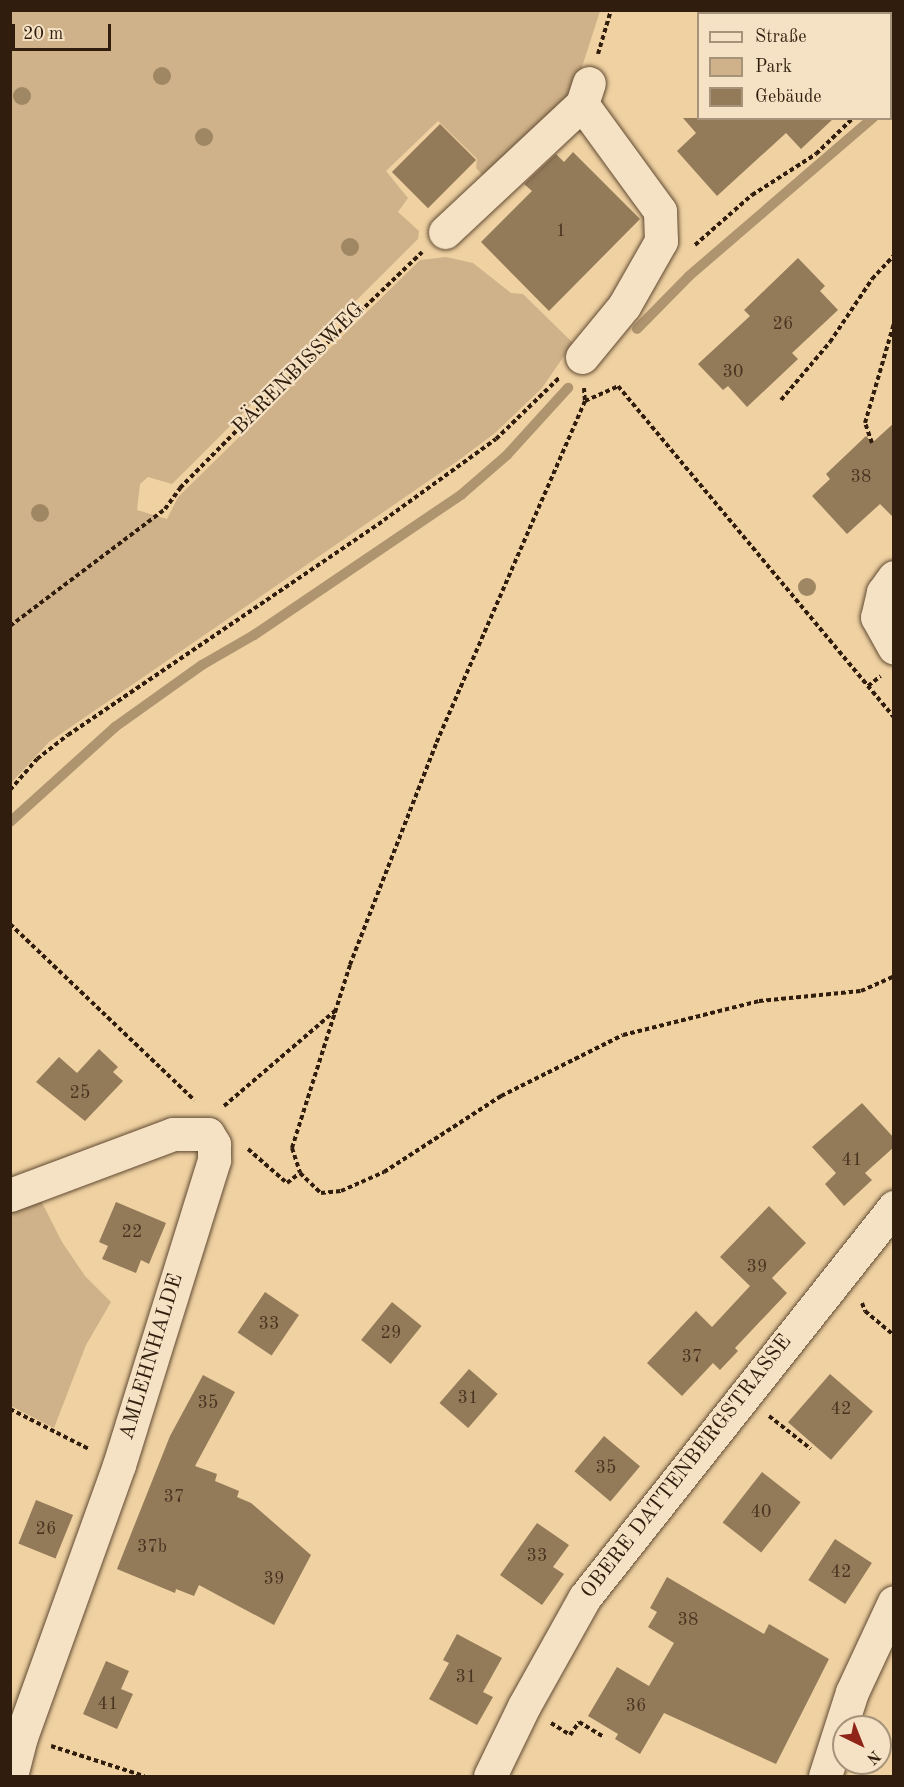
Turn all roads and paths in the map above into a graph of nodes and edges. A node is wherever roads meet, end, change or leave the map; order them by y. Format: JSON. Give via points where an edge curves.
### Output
{"nodes":[{"id":1,"x":611,"y":10,"type":"edge"},
{"id":2,"x":585,"y":94,"type":"junction"},
{"id":3,"x":851,"y":120,"type":"edge"},
{"id":4,"x":445,"y":232,"type":"joint"},
{"id":5,"x":690,"y":249,"type":"dead end"},
{"id":6,"x":894,"y":255,"type":"edge"},
{"id":7,"x":894,"y":323,"type":"edge"},
{"id":8,"x":582,"y":357,"type":"junction"},
{"id":9,"x":781,"y":400,"type":"dead end"},
{"id":10,"x":585,"y":401,"type":"junction"},
{"id":11,"x":872,"y":443,"type":"dead end"},
{"id":12,"x":894,"y":577,"type":"edge"},
{"id":13,"x":10,"y":626,"type":"edge"},
{"id":14,"x":894,"y":648,"type":"edge"},
{"id":15,"x":894,"y":717,"type":"edge"},
{"id":16,"x":10,"y":790,"type":"edge"},
{"id":17,"x":10,"y":924,"type":"edge"},
{"id":18,"x":894,"y":976,"type":"edge"},
{"id":19,"x":337,"y":1009,"type":"junction"},
{"id":20,"x":204,"y":1109,"type":"dead end"},
{"id":21,"x":221,"y":1110,"type":"dead end"},
{"id":22,"x":300,"y":1173,"type":"junction"},
{"id":23,"x":287,"y":1184,"type":"dead end"},
{"id":24,"x":10,"y":1195,"type":"edge"},
{"id":25,"x":894,"y":1207,"type":"edge"},
{"id":26,"x":861,"y":1293,"type":"dead end"},
{"id":27,"x":892,"y":1334,"type":"edge"},
{"id":28,"x":10,"y":1408,"type":"edge"},
{"id":29,"x":764,"y":1410,"type":"dead end"},
{"id":30,"x":811,"y":1449,"type":"dead end"},
{"id":31,"x":119,"y":1464,"type":"junction"},
{"id":32,"x":894,"y":1602,"type":"edge"},
{"id":33,"x":524,"y":1706,"type":"junction"},
{"id":34,"x":21,"y":1737,"type":"junction"},
{"id":35,"x":604,"y":1737,"type":"dead end"},
{"id":36,"x":10,"y":1776,"type":"edge"},
{"id":37,"x":144,"y":1776,"type":"edge"},
{"id":38,"x":490,"y":1776,"type":"edge"},
{"id":39,"x":825,"y":1776,"type":"edge"}],
"edges":[{"from":1,"to":2,"type":"path"},
{"from":2,"to":4,"type":"street"},
{"from":2,"to":8,"type":"street","via":[[660,211],[661,241],[624,306]]},
{"from":3,"to":5,"type":"path","via":[[816,154],[752,195]]},
{"from":4,"to":13,"type":"path","name":"BÄRENBISSWEG","via":[[380,289],[180,488],[153,520]]},
{"from":6,"to":9,"type":"path"},
{"from":7,"to":11,"type":"path","via":[[865,423]]},
{"from":8,"to":10,"type":"path"},
{"from":8,"to":16,"type":"path","via":[[496,439],[68,735],[37,759]]},
{"from":10,"to":15,"type":"path","via":[[618,386]]},
{"from":10,"to":19,"type":"path","via":[[436,744]]},
{"from":12,"to":14,"type":"street","via":[[883,592],[877,617]]},
{"from":17,"to":20,"type":"path"},
{"from":18,"to":22,"type":"path","via":[[861,991],[759,1001],[623,1035],[501,1096],[384,1172],[341,1191],[321,1193]]},
{"from":19,"to":21,"type":"path"},
{"from":19,"to":22,"type":"path","via":[[292,1148]]},
{"from":22,"to":23,"type":"path"},
{"from":24,"to":31,"type":"street","name":"AMLEHNHALDE","via":[[174,1134],[208,1134],[214,1144],[214,1160]]},
{"from":25,"to":33,"type":"street","name":"OBERE DATTENBERGSTRASSE","via":[[630,1536],[585,1597]]},
{"from":26,"to":27,"type":"path","via":[[865,1311]]},
{"from":28,"to":31,"type":"path"},
{"from":29,"to":30,"type":"path"},
{"from":31,"to":34,"type":"street","name":"AMLEHNHALDE"},
{"from":32,"to":39,"type":"street","via":[[852,1692]]},
{"from":33,"to":35,"type":"path","via":[[570,1735],[579,1722]]},
{"from":33,"to":38,"type":"street","name":"OBERE DATTENBERGSTRASSE"},
{"from":34,"to":36,"type":"street","name":"AMLEHNHALDE"},
{"from":34,"to":37,"type":"path"}]}
